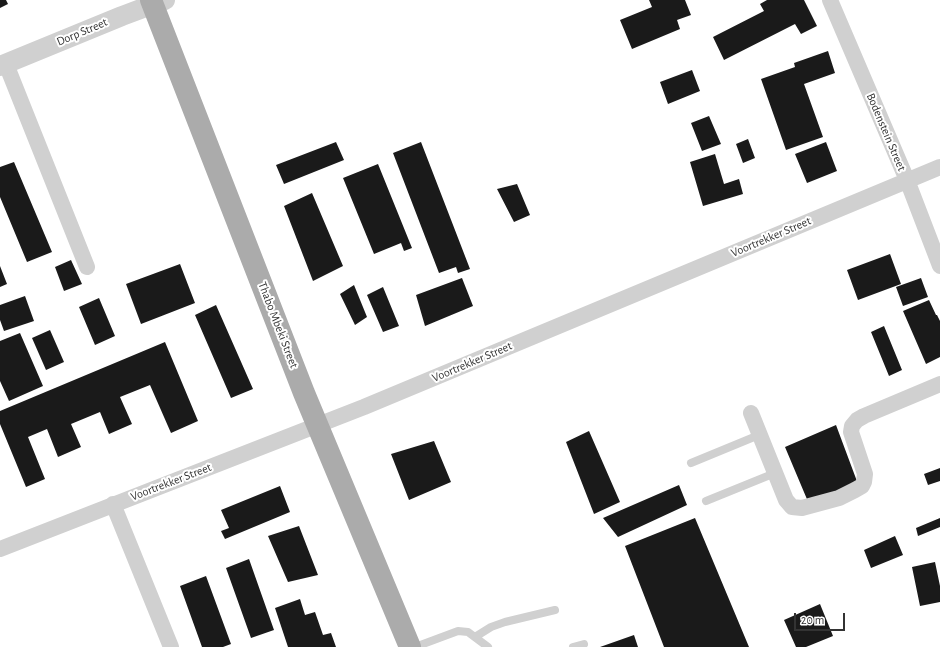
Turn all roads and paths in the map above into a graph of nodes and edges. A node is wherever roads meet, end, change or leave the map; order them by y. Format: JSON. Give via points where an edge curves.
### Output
{"nodes":[{"id":1,"x":830,"y":0,"type":"edge"},
{"id":2,"x":156,"y":1,"type":"edge"},
{"id":3,"x":3,"y":65,"type":"edge"},
{"id":4,"x":940,"y":167,"type":"edge"},
{"id":5,"x":907,"y":180,"type":"junction"},
{"id":6,"x":940,"y":266,"type":"edge"},
{"id":7,"x":87,"y":267,"type":"dead end"},
{"id":8,"x":940,"y":384,"type":"edge"},
{"id":9,"x":751,"y":413,"type":"dead end"},
{"id":10,"x":318,"y":426,"type":"junction"},
{"id":11,"x":759,"y":435,"type":"junction"},
{"id":12,"x":691,"y":463,"type":"dead end"},
{"id":13,"x":775,"y":473,"type":"junction"},
{"id":14,"x":706,"y":501,"type":"dead end"},
{"id":15,"x":113,"y":504,"type":"junction"},
{"id":16,"x":0,"y":549,"type":"edge"},
{"id":17,"x":555,"y":610,"type":"dead end"},
{"id":18,"x":475,"y":637,"type":"junction"},
{"id":19,"x":584,"y":644,"type":"dead end"},
{"id":20,"x":171,"y":647,"type":"edge"},
{"id":21,"x":410,"y":647,"type":"edge"},
{"id":22,"x":415,"y":647,"type":"edge"},
{"id":23,"x":488,"y":647,"type":"edge"},
{"id":24,"x":573,"y":647,"type":"edge"}],
"edges":[{"from":1,"to":5,"type":"street","name":"Bodenstein Street"},
{"from":2,"to":3,"type":"street","name":"Dorp Street"},
{"from":2,"to":10,"type":"main road","name":"Thabo Mbeki Street"},
{"from":3,"to":7,"type":"street"},
{"from":4,"to":5,"type":"street","name":"Voortrekker Street"},
{"from":5,"to":6,"type":"street","name":"Bodenstein Street"},
{"from":5,"to":10,"type":"street","name":"Voortrekker Street"},
{"from":8,"to":13,"type":"street","via":[[864,416],[852,426],[852,437],[865,474],[862,486],[855,490],[839,498],[792,507],[786,500]]},
{"from":9,"to":11,"type":"street"},
{"from":10,"to":15,"type":"street","name":"Voortrekker Street"},
{"from":10,"to":21,"type":"main road","name":"Thabo Mbeki Street"},
{"from":11,"to":12,"type":"lane"},
{"from":11,"to":13,"type":"street"},
{"from":13,"to":14,"type":"lane"},
{"from":15,"to":16,"type":"street","name":"Voortrekker Street"},
{"from":15,"to":20,"type":"street"},
{"from":17,"to":18,"type":"lane","via":[[505,622]]},
{"from":18,"to":22,"type":"lane","via":[[468,632],[458,631]]},
{"from":18,"to":23,"type":"lane"},
{"from":19,"to":24,"type":"lane"}]}
